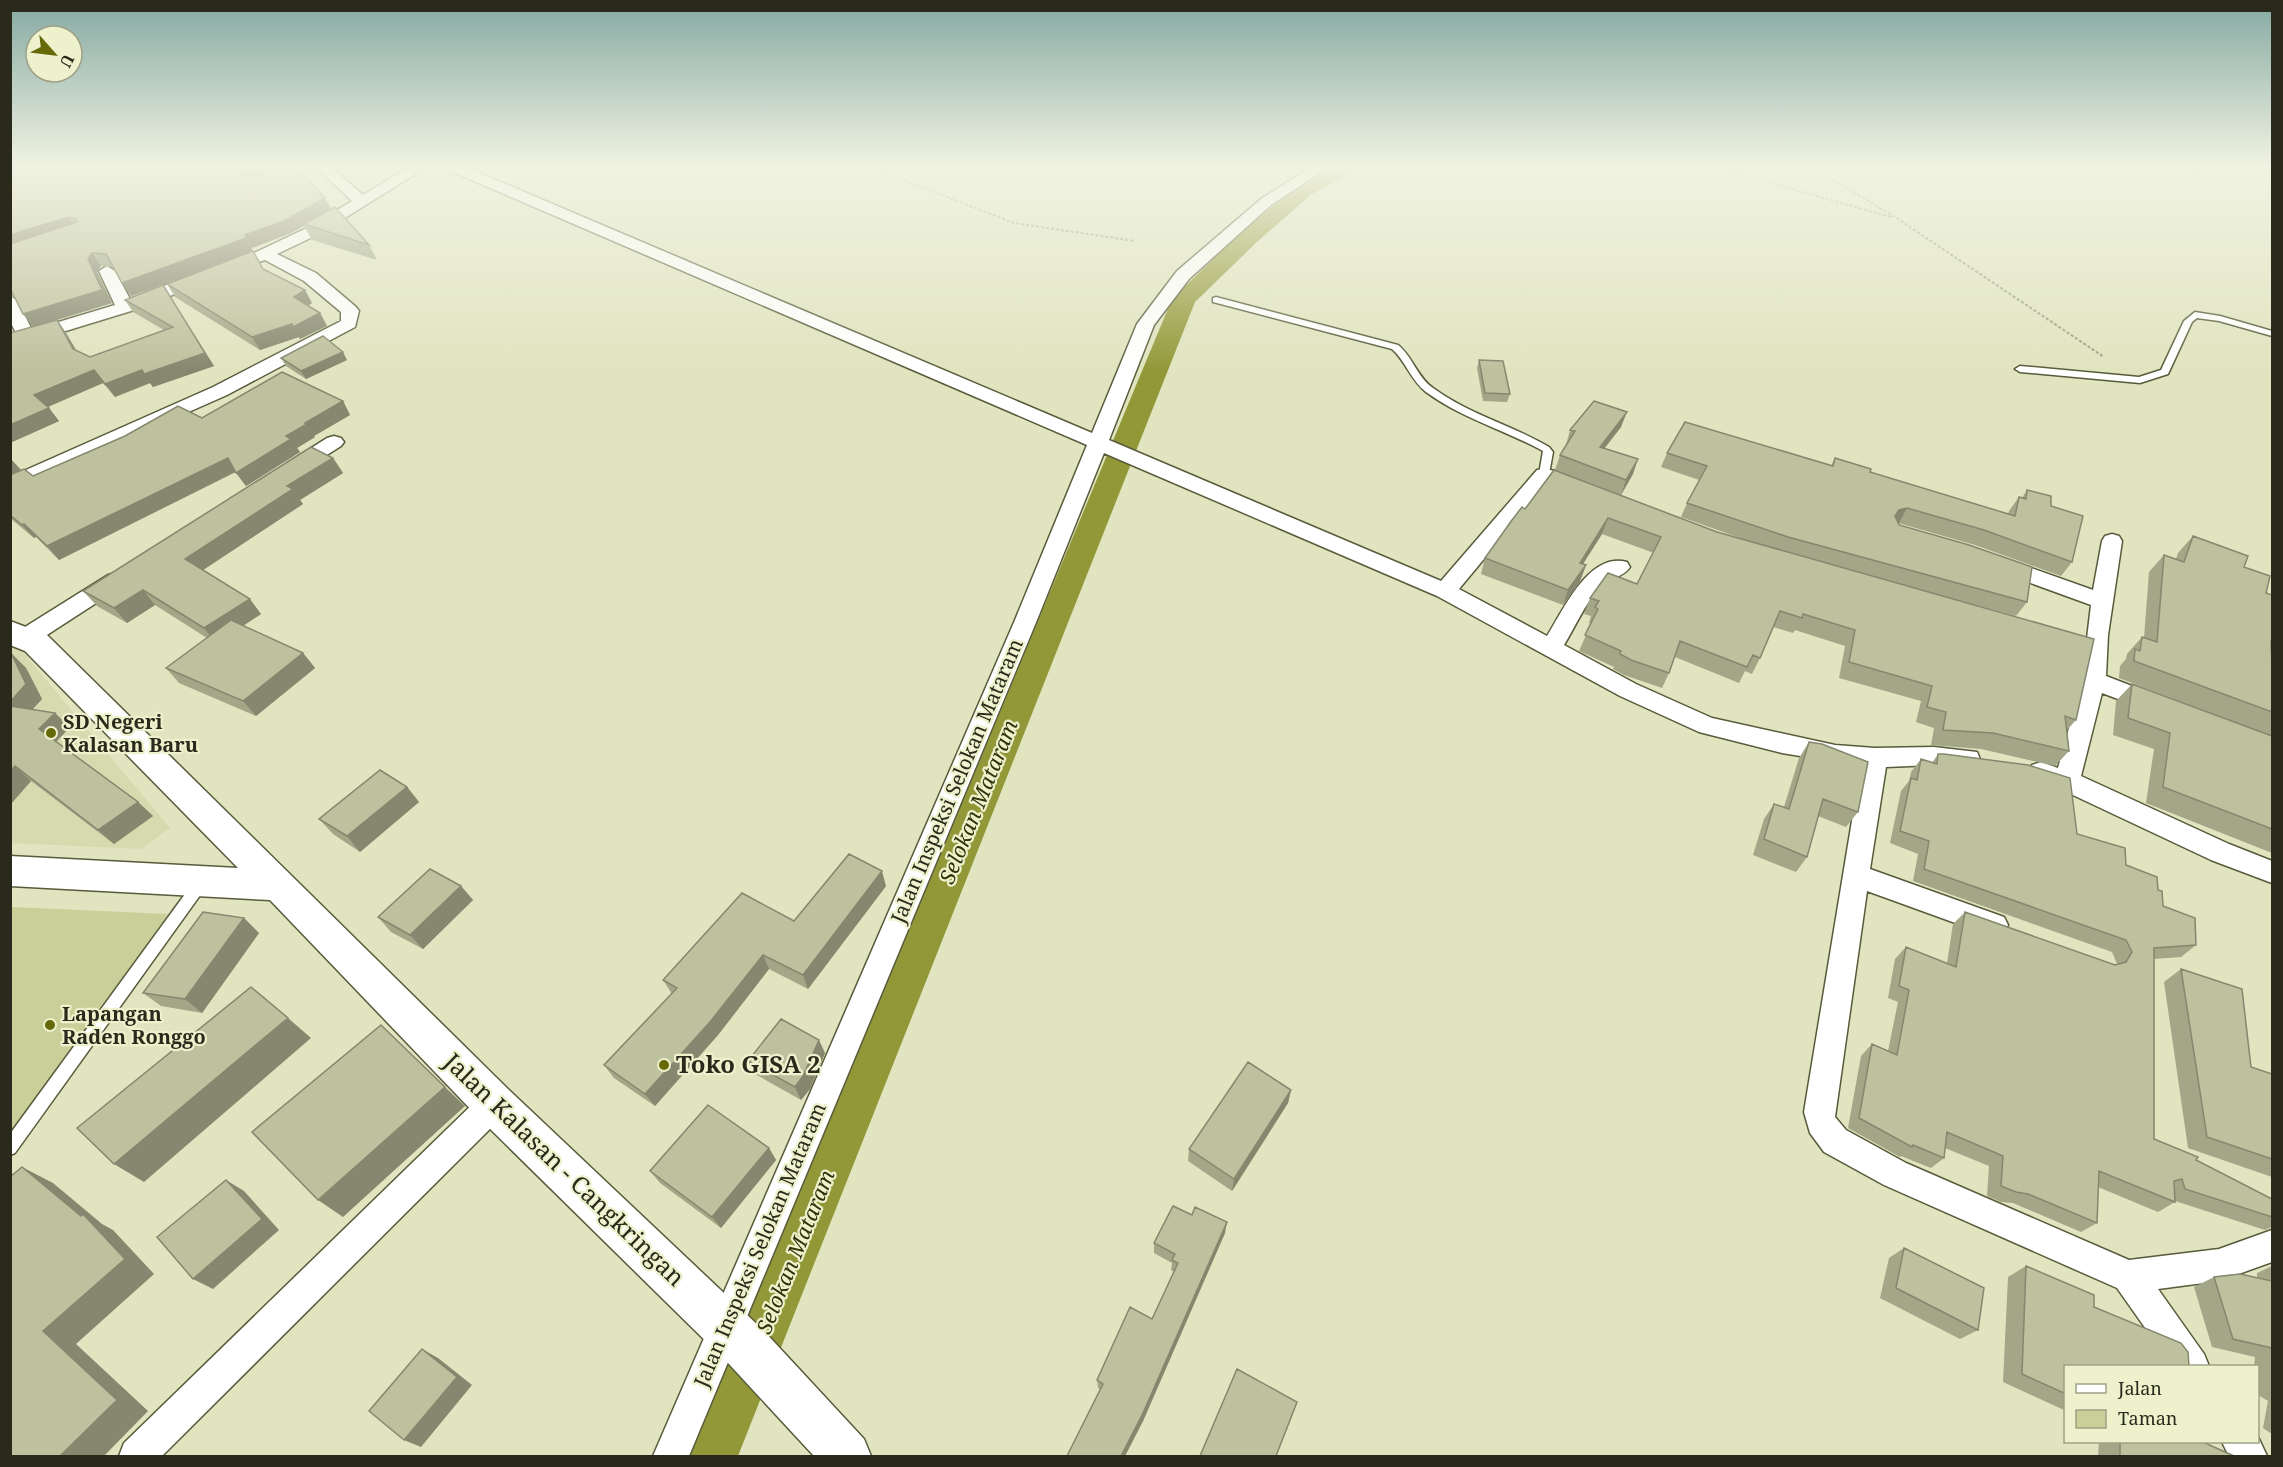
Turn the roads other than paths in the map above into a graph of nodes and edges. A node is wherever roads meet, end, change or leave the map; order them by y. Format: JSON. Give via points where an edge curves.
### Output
{"nodes":[{"id":1,"x":306,"y":234,"type":"edge"},
{"id":2,"x":611,"y":234,"type":"edge"},
{"id":3,"x":1230,"y":234,"type":"edge"},
{"id":4,"x":265,"y":254,"type":"junction"},
{"id":5,"x":243,"y":262,"type":"edge"},
{"id":6,"x":107,"y":271,"type":"edge"},
{"id":7,"x":211,"y":274,"type":"edge"},
{"id":8,"x":1216,"y":300,"type":"dead end"},
{"id":9,"x":10,"y":301,"type":"edge"},
{"id":10,"x":125,"y":307,"type":"junction"},
{"id":11,"x":2272,"y":334,"type":"edge"},
{"id":12,"x":19,"y":340,"type":"edge"},
{"id":13,"x":2020,"y":369,"type":"dead end"},
{"id":14,"x":334,"y":442,"type":"dead end"},
{"id":15,"x":1106,"y":446,"type":"junction"},
{"id":16,"x":1544,"y":474,"type":"junction"},
{"id":17,"x":274,"y":480,"type":"edge"},
{"id":18,"x":10,"y":485,"type":"edge"},
{"id":19,"x":1599,"y":495,"type":"edge"},
{"id":20,"x":2112,"y":541,"type":"dead end"},
{"id":21,"x":1977,"y":556,"type":"edge"},
{"id":22,"x":1619,"y":567,"type":"dead end"},
{"id":23,"x":135,"y":568,"type":"edge"},
{"id":24,"x":1445,"y":591,"type":"junction"},
{"id":25,"x":2102,"y":601,"type":"junction"},
{"id":26,"x":18,"y":635,"type":"edge"},
{"id":27,"x":2074,"y":642,"type":"edge"},
{"id":28,"x":2096,"y":648,"type":"junction"},
{"id":29,"x":1551,"y":649,"type":"junction"},
{"id":30,"x":2094,"y":681,"type":"junction"},
{"id":31,"x":2176,"y":712,"type":"edge"},
{"id":32,"x":1875,"y":758,"type":"junction"},
{"id":33,"x":1986,"y":761,"type":"edge"},
{"id":34,"x":2017,"y":766,"type":"edge"},
{"id":35,"x":2067,"y":781,"type":"junction"},
{"id":36,"x":10,"y":871,"type":"edge"},
{"id":37,"x":2272,"y":872,"type":"edge"},
{"id":38,"x":1858,"y":876,"type":"junction"},
{"id":39,"x":201,"y":882,"type":"junction"},
{"id":40,"x":279,"y":885,"type":"junction"},
{"id":41,"x":2013,"y":932,"type":"edge"},
{"id":42,"x":494,"y":1104,"type":"junction"},
{"id":43,"x":10,"y":1148,"type":"edge"},
{"id":44,"x":2272,"y":1246,"type":"edge"},
{"id":45,"x":2129,"y":1276,"type":"junction"},
{"id":46,"x":736,"y":1337,"type":"junction"},
{"id":47,"x":2191,"y":1365,"type":"edge"},
{"id":48,"x":2241,"y":1443,"type":"edge"},
{"id":49,"x":137,"y":1456,"type":"edge"},
{"id":50,"x":671,"y":1456,"type":"edge"},
{"id":51,"x":847,"y":1456,"type":"edge"},
{"id":52,"x":2249,"y":1456,"type":"edge"}],
"edges":[{"from":1,"to":4,"type":"street"},
{"from":2,"to":15,"type":"street"},
{"from":3,"to":15,"type":"street","name":"Jalan Inspeksi Selokan Mataram","via":[[1184,275],[1146,324],[1132,355]]},
{"from":4,"to":5,"type":"street"},
{"from":4,"to":18,"type":"street","via":[[310,278],[350,310],[349,323],[220,391]]},
{"from":6,"to":10,"type":"street"},
{"from":7,"to":10,"type":"street"},
{"from":8,"to":16,"type":"lane","via":[[1395,347],[1406,357],[1415,378],[1428,389],[1463,410],[1546,448]]},
{"from":9,"to":12,"type":"street"},
{"from":10,"to":12,"type":"street"},
{"from":11,"to":13,"type":"lane","via":[[2195,315],[2188,321],[2165,372],[2140,380]]},
{"from":14,"to":17,"type":"street"},
{"from":15,"to":24,"type":"street"},
{"from":15,"to":46,"type":"street","name":"Jalan Inspeksi Selokan Mataram","via":[[1016,642]]},
{"from":16,"to":19,"type":"street"},
{"from":16,"to":24,"type":"street"},
{"from":20,"to":25,"type":"street"},
{"from":21,"to":25,"type":"street"},
{"from":22,"to":29,"type":"street","via":[[1590,584]]},
{"from":23,"to":26,"type":"street"},
{"from":24,"to":29,"type":"street"},
{"from":25,"to":28,"type":"street"},
{"from":26,"to":40,"type":"main road","name":"Jalan Kalasan - Cangkringan","via":[[36,643]]},
{"from":27,"to":28,"type":"street"},
{"from":28,"to":30,"type":"street"},
{"from":29,"to":32,"type":"street","via":[[1707,726],[1782,744]]},
{"from":30,"to":31,"type":"street"},
{"from":30,"to":35,"type":"street"},
{"from":32,"to":33,"type":"street","via":[[1934,756]]},
{"from":32,"to":38,"type":"street"},
{"from":34,"to":35,"type":"street"},
{"from":35,"to":37,"type":"street"},
{"from":36,"to":39,"type":"main road"},
{"from":38,"to":41,"type":"street"},
{"from":38,"to":45,"type":"street","via":[[1819,1112],[1821,1123],[1835,1141],[1895,1174]]},
{"from":39,"to":40,"type":"main road"},
{"from":39,"to":43,"type":"lane"},
{"from":40,"to":42,"type":"main road","name":"Jalan Kalasan - Cangkringan"},
{"from":42,"to":46,"type":"main road","name":"Jalan Kalasan - Cangkringan"},
{"from":42,"to":49,"type":"street"},
{"from":44,"to":45,"type":"street","via":[[2219,1265]]},
{"from":45,"to":47,"type":"street"},
{"from":46,"to":50,"type":"street","name":"Jalan Inspeksi Selokan Mataram"},
{"from":46,"to":51,"type":"main road","name":"Jalan Kalasan - Cangkringan"},
{"from":48,"to":52,"type":"street"}]}
